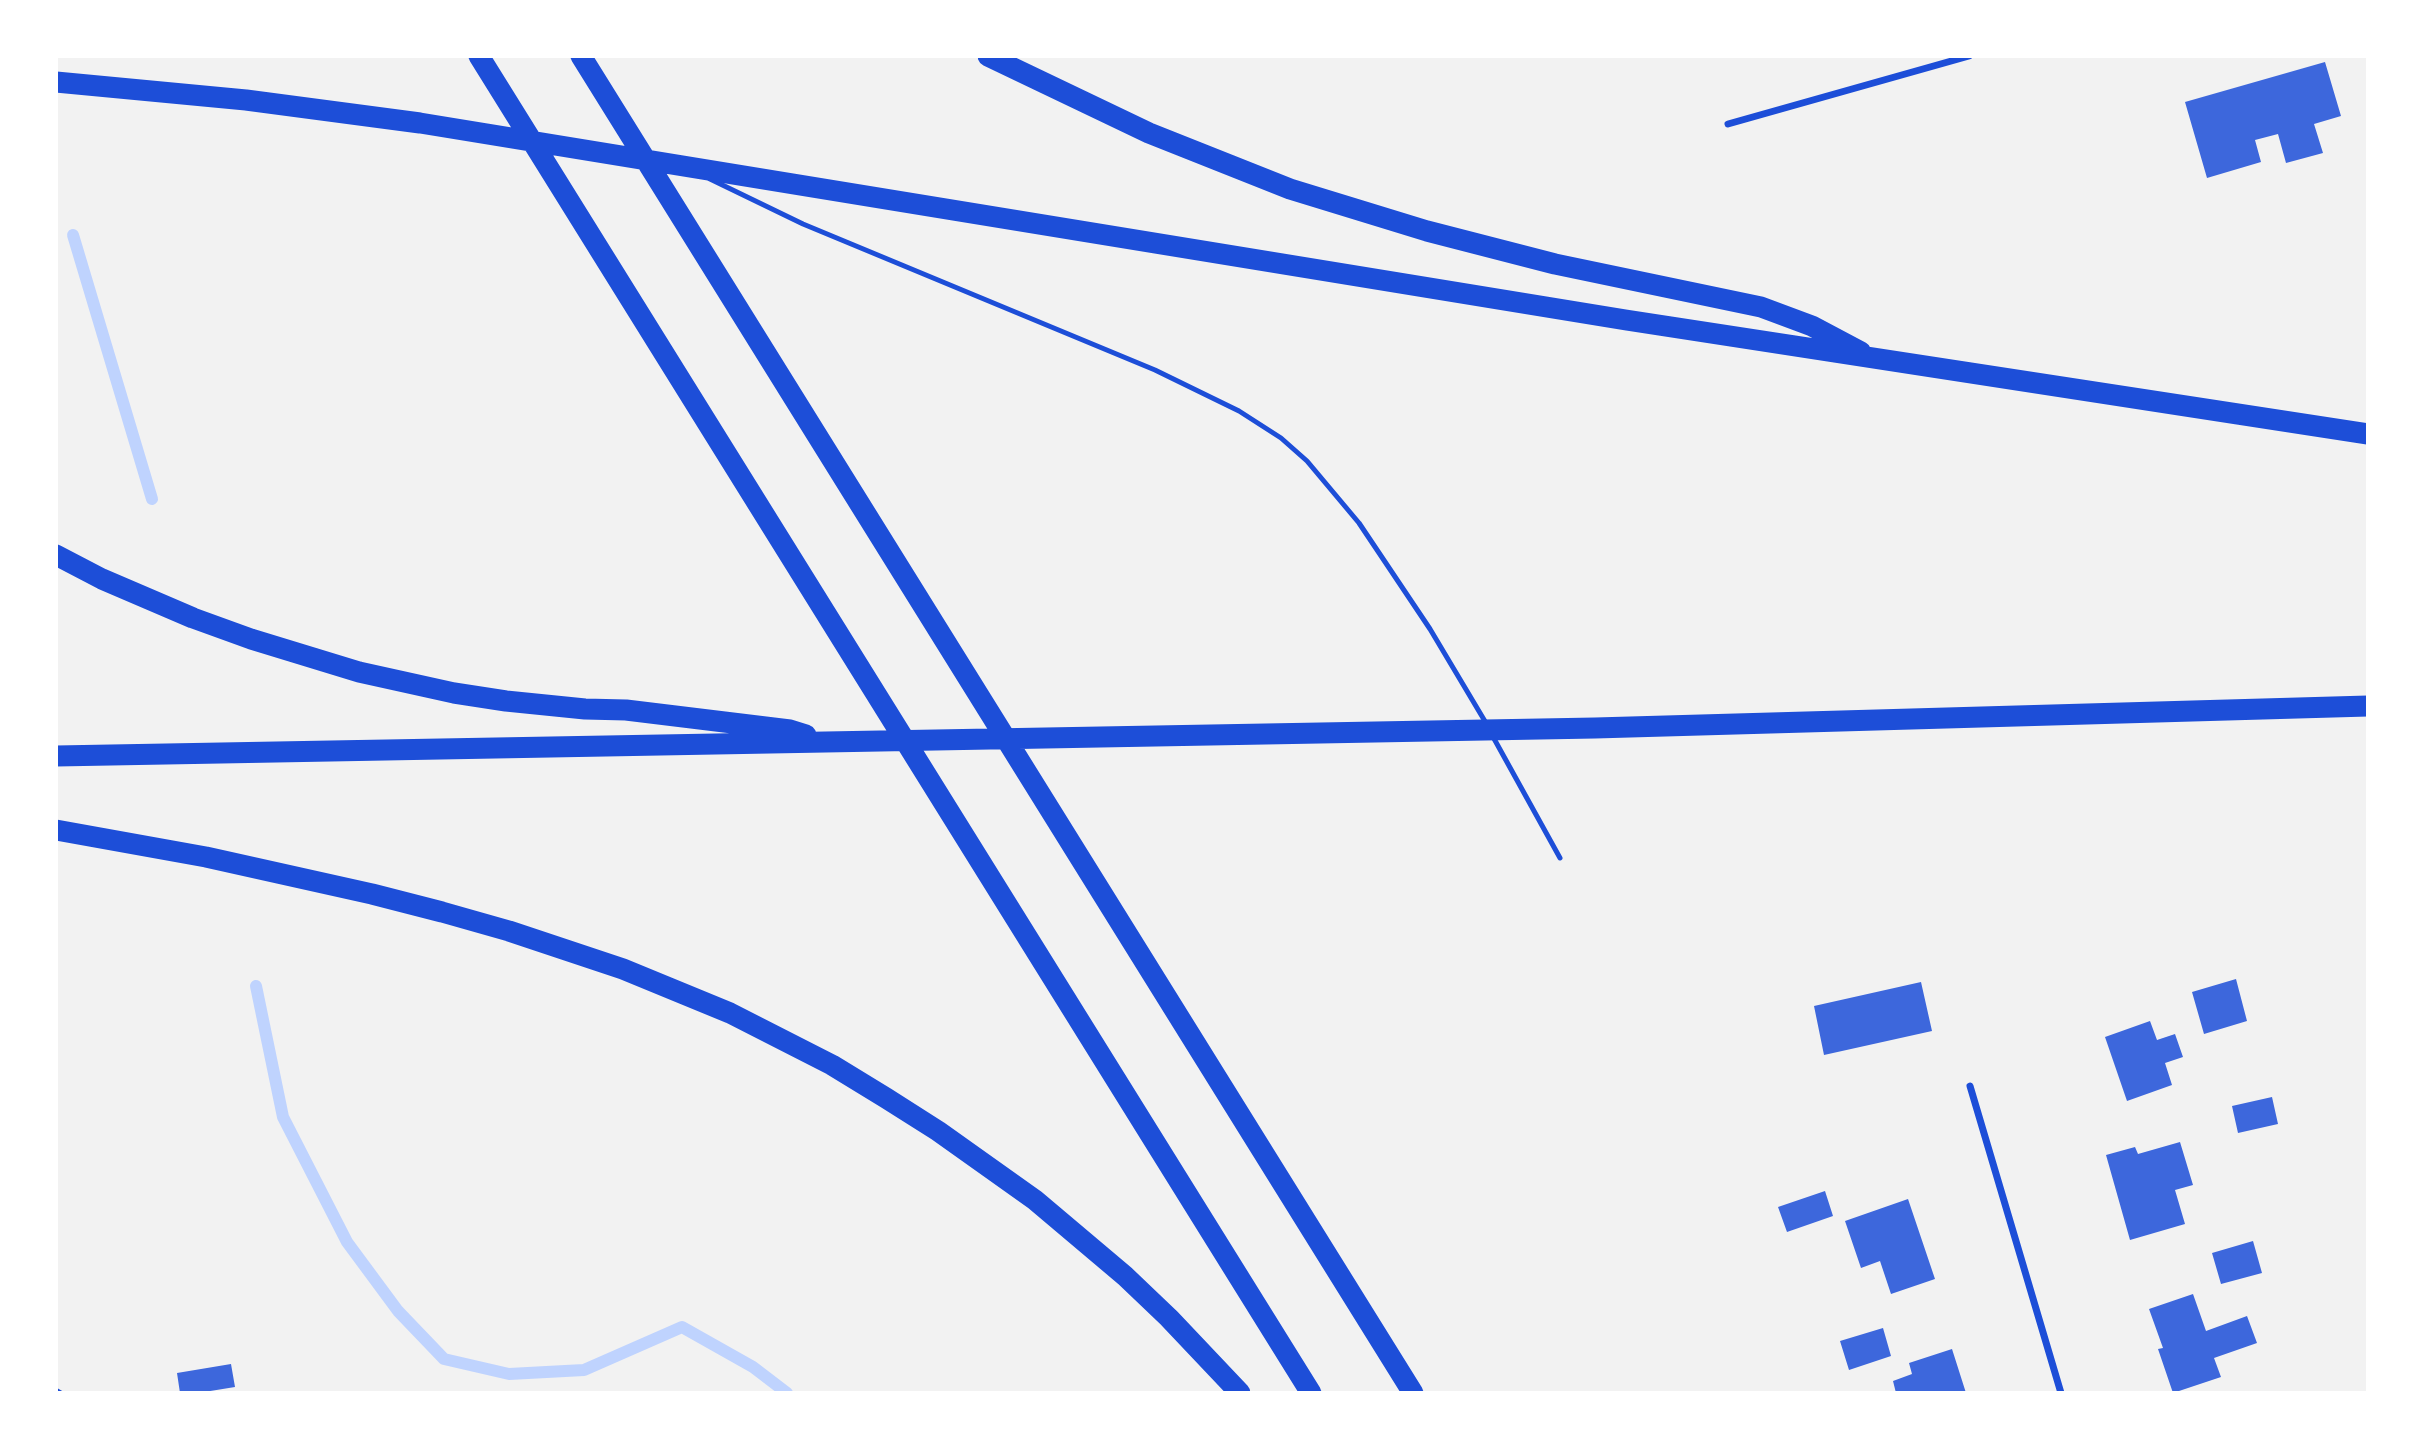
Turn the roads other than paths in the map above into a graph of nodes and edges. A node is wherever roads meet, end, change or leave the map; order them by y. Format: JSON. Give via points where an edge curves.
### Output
{"nodes":[{"id":1,"x":479,"y":56,"type":"edge"},
{"id":2,"x":581,"y":56,"type":"edge"},
{"id":3,"x":988,"y":56,"type":"edge"},
{"id":4,"x":1969,"y":56,"type":"edge"},
{"id":5,"x":56,"y":82,"type":"edge"},
{"id":6,"x":1728,"y":124,"type":"dead end"},
{"id":7,"x":681,"y":164,"type":"junction"},
{"id":8,"x":1875,"y":359,"type":"junction"},
{"id":9,"x":2368,"y":434,"type":"edge"},
{"id":10,"x":56,"y":555,"type":"edge"},
{"id":11,"x":2368,"y":706,"type":"edge"},
{"id":12,"x":794,"y":737,"type":"junction"},
{"id":13,"x":56,"y":755,"type":"edge"},
{"id":14,"x":56,"y":830,"type":"edge"},
{"id":15,"x":1560,"y":858,"type":"dead end"},
{"id":16,"x":1970,"y":1086,"type":"dead end"},
{"id":17,"x":1240,"y":1393,"type":"edge"},
{"id":18,"x":1311,"y":1393,"type":"edge"},
{"id":19,"x":1413,"y":1393,"type":"edge"},
{"id":20,"x":2061,"y":1393,"type":"edge"}],
"edges":[{"from":1,"to":18,"type":"highway"},
{"from":2,"to":19,"type":"highway"},
{"from":3,"to":8,"type":"highway","via":[[1149,134],[1290,189],[1555,264],[1761,307],[1812,326]]},
{"from":4,"to":6,"type":"street"},
{"from":5,"to":7,"type":"highway","via":[[234,98]]},
{"from":7,"to":8,"type":"highway"},
{"from":7,"to":15,"type":"lane","via":[[803,224],[1155,370],[1239,411],[1281,438],[1332,488],[1390,568],[1472,699]]},
{"from":8,"to":9,"type":"highway"},
{"from":10,"to":12,"type":"highway","via":[[193,618],[372,675],[506,701],[626,710]]},
{"from":11,"to":12,"type":"highway","via":[[829,743]]},
{"from":12,"to":13,"type":"highway"},
{"from":14,"to":17,"type":"highway","via":[[219,860],[442,912],[623,969],[730,1013],[886,1098],[1035,1200],[1134,1284]]},
{"from":16,"to":20,"type":"street"}]}
